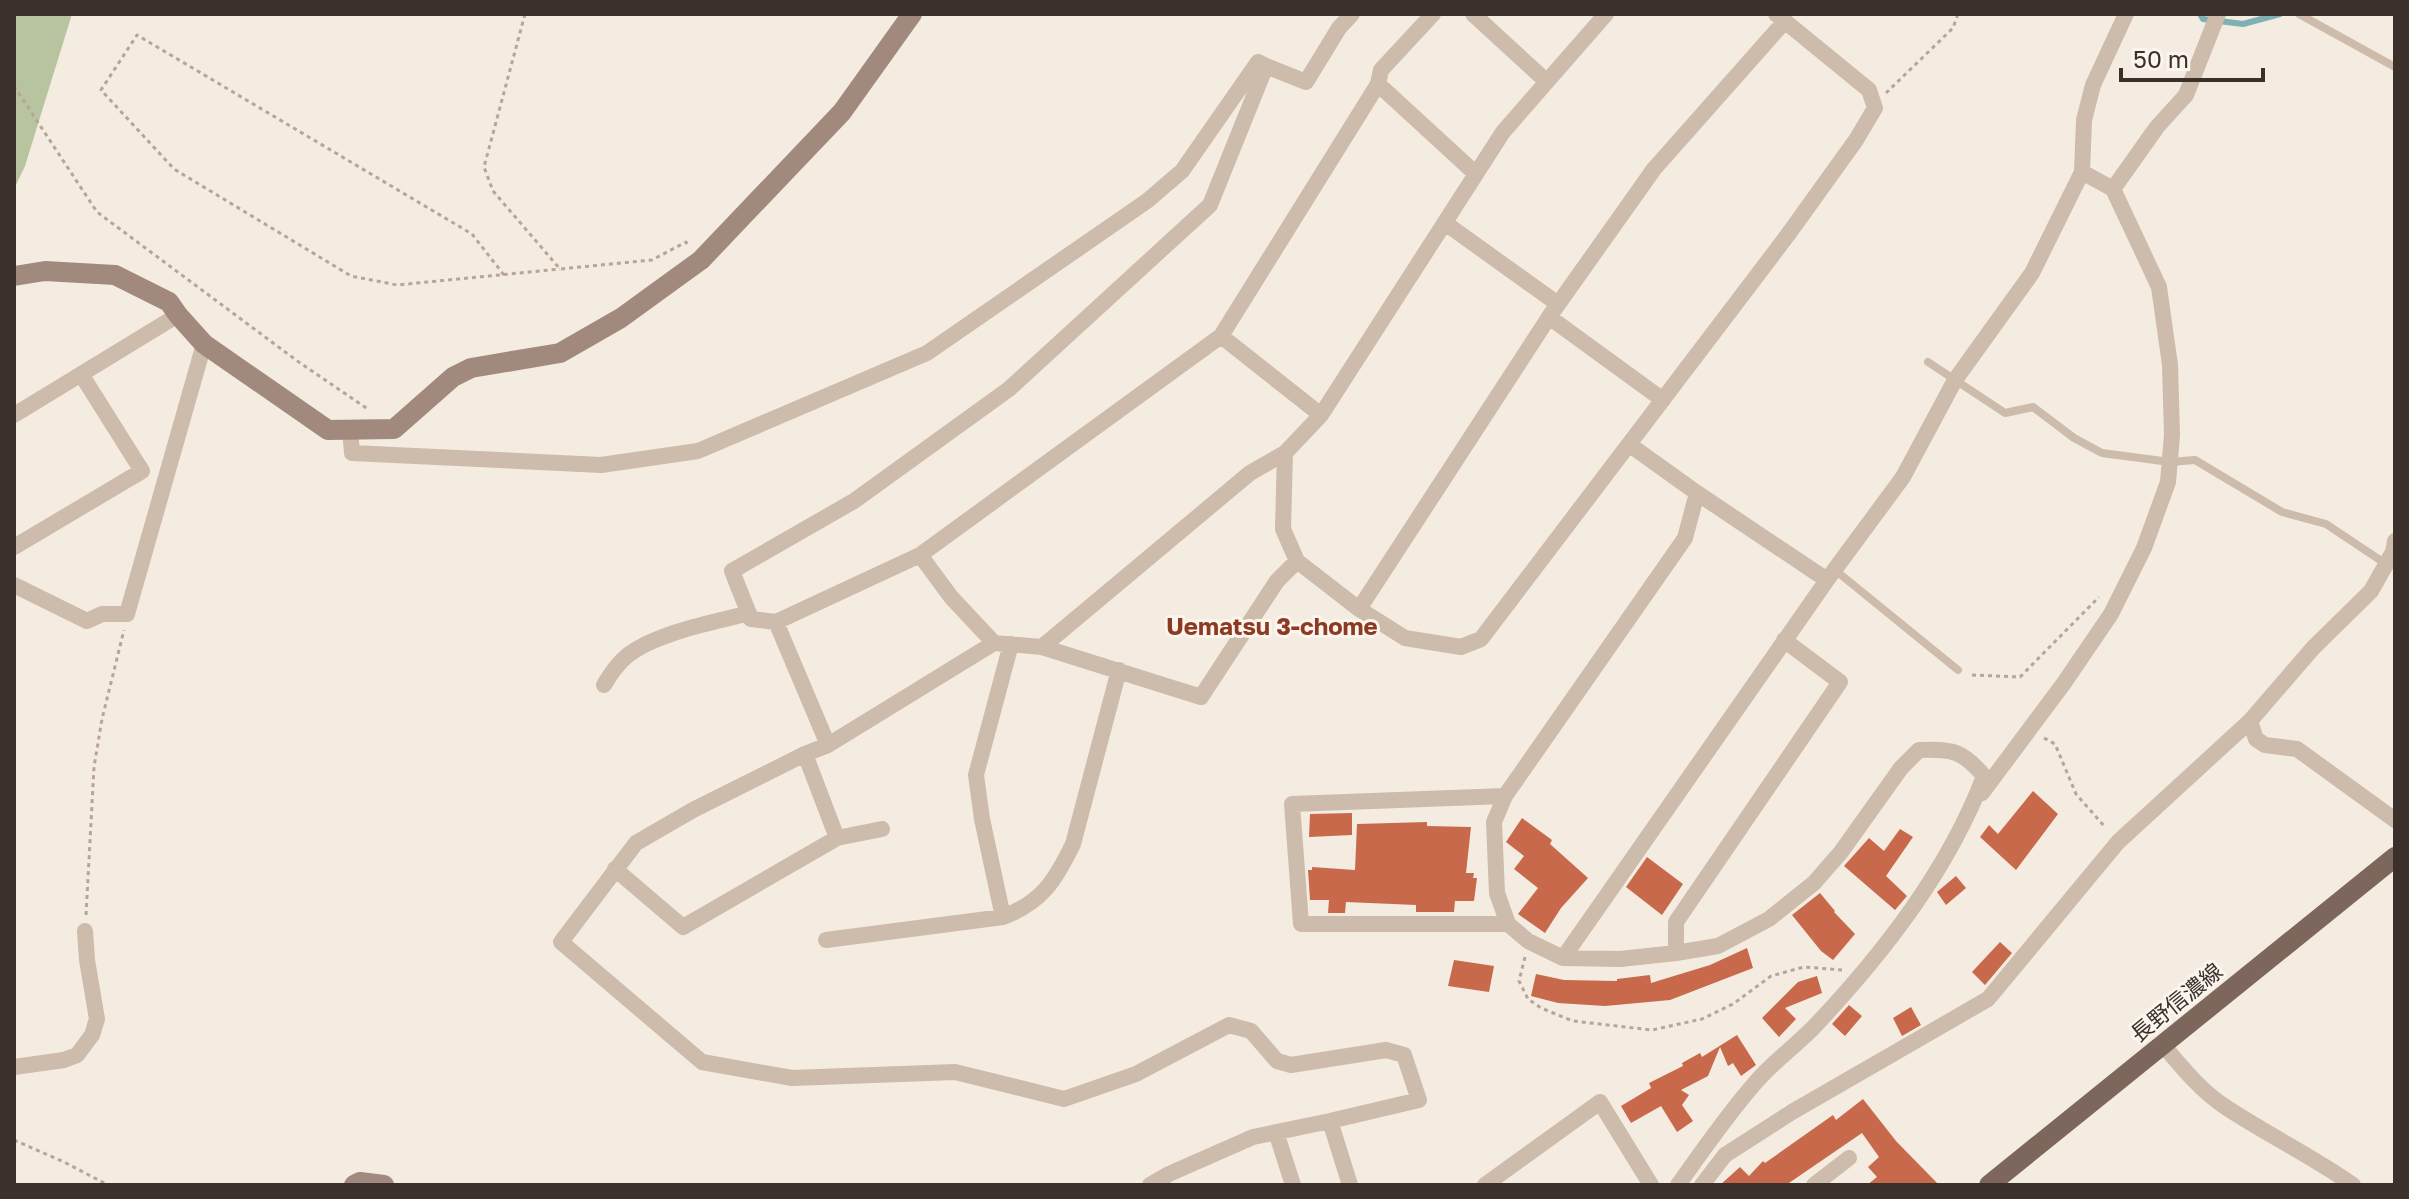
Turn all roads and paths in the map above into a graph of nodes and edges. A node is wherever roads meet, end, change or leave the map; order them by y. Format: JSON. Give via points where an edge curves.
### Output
{"nodes":[{"id":1,"x":525,"y":14,"type":"edge"},
{"id":2,"x":912,"y":14,"type":"edge"},
{"id":3,"x":1352,"y":14,"type":"edge"},
{"id":4,"x":1433,"y":14,"type":"edge"},
{"id":5,"x":1473,"y":14,"type":"edge"},
{"id":6,"x":1606,"y":14,"type":"edge"},
{"id":7,"x":1958,"y":14,"type":"edge"},
{"id":8,"x":2126,"y":14,"type":"edge"},
{"id":9,"x":2218,"y":14,"type":"edge"},
{"id":10,"x":2299,"y":14,"type":"edge"},
{"id":11,"x":1781,"y":18,"type":"edge"},
{"id":12,"x":1266,"y":66,"type":"junction"},
{"id":13,"x":2395,"y":67,"type":"edge"},
{"id":14,"x":1546,"y":81,"type":"junction"},
{"id":15,"x":1378,"y":84,"type":"junction"},
{"id":16,"x":14,"y":86,"type":"edge"},
{"id":17,"x":1872,"y":97,"type":"junction"},
{"id":18,"x":2082,"y":172,"type":"junction"},
{"id":19,"x":1476,"y":174,"type":"junction"},
{"id":20,"x":2113,"y":189,"type":"junction"},
{"id":21,"x":1445,"y":223,"type":"junction"},
{"id":22,"x":701,"y":260,"type":"junction"},
{"id":23,"x":560,"y":269,"type":"junction"},
{"id":24,"x":504,"y":275,"type":"junction"},
{"id":25,"x":14,"y":276,"type":"edge"},
{"id":26,"x":1554,"y":311,"type":"junction"},
{"id":27,"x":178,"y":315,"type":"junction"},
{"id":28,"x":1221,"y":336,"type":"junction"},
{"id":29,"x":204,"y":344,"type":"junction"},
{"id":30,"x":1928,"y":362,"type":"dead end"},
{"id":31,"x":81,"y":374,"type":"junction"},
{"id":32,"x":1955,"y":380,"type":"junction"},
{"id":33,"x":1663,"y":400,"type":"junction"},
{"id":34,"x":14,"y":415,"type":"edge"},
{"id":35,"x":1321,"y":415,"type":"junction"},
{"id":36,"x":394,"y":429,"type":"junction"},
{"id":37,"x":350,"y":430,"type":"junction"},
{"id":38,"x":1630,"y":445,"type":"junction"},
{"id":39,"x":1285,"y":453,"type":"junction"},
{"id":40,"x":2170,"y":462,"type":"junction"},
{"id":41,"x":1697,"y":493,"type":"junction"},
{"id":42,"x":2395,"y":541,"type":"edge"},
{"id":43,"x":14,"y":547,"type":"edge"},
{"id":44,"x":920,"y":555,"type":"junction"},
{"id":45,"x":1297,"y":561,"type":"junction"},
{"id":46,"x":2386,"y":564,"type":"junction"},
{"id":47,"x":1831,"y":575,"type":"junction"},
{"id":48,"x":14,"y":585,"type":"edge"},
{"id":49,"x":2125,"y":586,"type":"junction"},
{"id":50,"x":1359,"y":609,"type":"junction"},
{"id":51,"x":749,"y":613,"type":"junction"},
{"id":52,"x":127,"y":614,"type":"junction"},
{"id":53,"x":776,"y":622,"type":"junction"},
{"id":54,"x":1784,"y":640,"type":"junction"},
{"id":55,"x":1003,"y":643,"type":"junction"},
{"id":56,"x":1042,"y":647,"type":"junction"},
{"id":57,"x":1119,"y":670,"type":"junction"},
{"id":58,"x":1958,"y":670,"type":"joint"},
{"id":59,"x":604,"y":685,"type":"dead end"},
{"id":60,"x":2250,"y":721,"type":"junction"},
{"id":61,"x":2044,"y":738,"type":"dead end"},
{"id":62,"x":828,"y":745,"type":"junction"},
{"id":63,"x":805,"y":754,"type":"junction"},
{"id":64,"x":1505,"y":796,"type":"junction"},
{"id":65,"x":1973,"y":804,"type":"junction"},
{"id":66,"x":2395,"y":820,"type":"edge"},
{"id":67,"x":882,"y":829,"type":"dead end"},
{"id":68,"x":837,"y":838,"type":"junction"},
{"id":69,"x":2118,"y":842,"type":"junction"},
{"id":70,"x":2395,"y":857,"type":"edge"},
{"id":71,"x":615,"y":869,"type":"junction"},
{"id":72,"x":1003,"y":917,"type":"junction"},
{"id":73,"x":1508,"y":924,"type":"junction"},
{"id":74,"x":85,"y":931,"type":"joint"},
{"id":75,"x":826,"y":940,"type":"dead end"},
{"id":76,"x":1528,"y":941,"type":"junction"},
{"id":77,"x":1676,"y":953,"type":"junction"},
{"id":78,"x":1563,"y":958,"type":"junction"},
{"id":79,"x":1858,"y":975,"type":"junction"},
{"id":80,"x":2162,"y":1044,"type":"junction"},
{"id":81,"x":14,"y":1067,"type":"edge"},
{"id":82,"x":1330,"y":1121,"type":"junction"},
{"id":83,"x":1276,"y":1132,"type":"junction"},
{"id":84,"x":14,"y":1140,"type":"edge"},
{"id":85,"x":1849,"y":1158,"type":"dead end"},
{"id":86,"x":108,"y":1185,"type":"edge"},
{"id":87,"x":354,"y":1185,"type":"edge"},
{"id":88,"x":384,"y":1185,"type":"edge"},
{"id":89,"x":1150,"y":1185,"type":"edge"},
{"id":90,"x":1293,"y":1185,"type":"edge"},
{"id":91,"x":1350,"y":1185,"type":"edge"},
{"id":92,"x":1485,"y":1185,"type":"edge"},
{"id":93,"x":1651,"y":1185,"type":"edge"},
{"id":94,"x":1678,"y":1185,"type":"edge"},
{"id":95,"x":1702,"y":1185,"type":"edge"},
{"id":96,"x":1814,"y":1185,"type":"edge"},
{"id":97,"x":1989,"y":1185,"type":"edge"},
{"id":98,"x":2353,"y":1185,"type":"edge"}],
"edges":[{"from":1,"to":23,"type":"path","via":[[484,167],[493,191]]},
{"from":2,"to":22,"type":"street","via":[[842,112]]},
{"from":3,"to":12,"type":"street","via":[[1306,82]]},
{"from":4,"to":15,"type":"street","via":[[1381,70]]},
{"from":5,"to":14,"type":"street"},
{"from":6,"to":14,"type":"street"},
{"from":7,"to":17,"type":"path","via":[[1953,28],[1889,92]]},
{"from":8,"to":18,"type":"street","via":[[2093,85],[2084,120]]},
{"from":9,"to":20,"type":"street","via":[[2186,95]]},
{"from":10,"to":13,"type":"lane"},
{"from":11,"to":17,"type":"street"},
{"from":11,"to":26,"type":"street","via":[[1654,169]]},
{"from":12,"to":37,"type":"street","via":[[1258,62],[1182,171],[1147,201],[927,353],[698,451],[601,465],[352,453]]},
{"from":12,"to":51,"type":"street","via":[[1210,205],[1009,389],[854,501],[732,571]]},
{"from":14,"to":19,"type":"street"},
{"from":15,"to":19,"type":"street"},
{"from":15,"to":28,"type":"street"},
{"from":16,"to":36,"type":"path","via":[[97,212]]},
{"from":17,"to":33,"type":"street","via":[[1875,108],[1856,140]]},
{"from":18,"to":20,"type":"street"},
{"from":18,"to":32,"type":"street","via":[[2032,273]]},
{"from":19,"to":21,"type":"street"},
{"from":20,"to":40,"type":"street","via":[[2159,287],[2170,365]]},
{"from":21,"to":26,"type":"street"},
{"from":21,"to":35,"type":"street"},
{"from":22,"to":23,"type":"path","via":[[686,242],[652,260]]},
{"from":22,"to":36,"type":"street","via":[[621,318],[560,353],[471,368],[453,377]]},
{"from":23,"to":24,"type":"path"},
{"from":24,"to":24,"type":"path","via":[[397,285],[351,276],[174,169],[101,90],[137,35],[472,234]]},
{"from":25,"to":27,"type":"street","via":[[45,271],[115,275],[169,302]]},
{"from":26,"to":33,"type":"street"},
{"from":26,"to":50,"type":"street"},
{"from":27,"to":29,"type":"street"},
{"from":27,"to":31,"type":"street"},
{"from":28,"to":35,"type":"street"},
{"from":28,"to":44,"type":"street"},
{"from":29,"to":37,"type":"street","via":[[328,430]]},
{"from":29,"to":52,"type":"street"},
{"from":30,"to":32,"type":"lane"},
{"from":31,"to":34,"type":"street"},
{"from":31,"to":43,"type":"street","via":[[142,471]]},
{"from":32,"to":40,"type":"lane","via":[[2005,413],[2033,407],[2102,453]]},
{"from":32,"to":47,"type":"street","via":[[1903,477]]},
{"from":33,"to":38,"type":"street"},
{"from":35,"to":39,"type":"street"},
{"from":36,"to":37,"type":"street"},
{"from":38,"to":41,"type":"street"},
{"from":38,"to":50,"type":"street","via":[[1481,639],[1461,647],[1405,638]]},
{"from":39,"to":45,"type":"street","via":[[1283,529]]},
{"from":39,"to":56,"type":"street","via":[[1250,473]]},
{"from":40,"to":46,"type":"lane","via":[[2195,460],[2282,512],[2326,524]]},
{"from":40,"to":49,"type":"street","via":[[2168,482]]},
{"from":41,"to":47,"type":"street"},
{"from":41,"to":64,"type":"street","via":[[1685,538]]},
{"from":42,"to":46,"type":"street"},
{"from":44,"to":53,"type":"street"},
{"from":44,"to":55,"type":"street","via":[[951,597]]},
{"from":45,"to":50,"type":"street"},
{"from":45,"to":57,"type":"street","via":[[1277,581],[1201,697]]},
{"from":46,"to":60,"type":"street","via":[[2371,591]]},
{"from":47,"to":54,"type":"street"},
{"from":47,"to":58,"type":"lane"},
{"from":48,"to":52,"type":"street","via":[[87,621],[102,614]]},
{"from":49,"to":58,"type":"path","via":[[2114,582],[2020,677]]},
{"from":49,"to":65,"type":"street","via":[[2064,683]]},
{"from":51,"to":53,"type":"street","via":[[751,619]]},
{"from":51,"to":59,"type":"street","via":[[630,653]]},
{"from":52,"to":74,"type":"path","via":[[94,767]]},
{"from":53,"to":62,"type":"street"},
{"from":54,"to":77,"type":"street","via":[[1840,682],[1676,922]]},
{"from":54,"to":78,"type":"street"},
{"from":55,"to":56,"type":"street"},
{"from":55,"to":62,"type":"street"},
{"from":55,"to":72,"type":"street","via":[[976,775]]},
{"from":56,"to":57,"type":"street"},
{"from":57,"to":72,"type":"street","via":[[1073,844],[1046,891]]},
{"from":60,"to":66,"type":"street","via":[[2256,739],[2297,749]]},
{"from":60,"to":69,"type":"street"},
{"from":61,"to":69,"type":"path","via":[[2055,744],[2076,794]]},
{"from":62,"to":63,"type":"street"},
{"from":63,"to":68,"type":"street"},
{"from":63,"to":71,"type":"street","via":[[636,843]]},
{"from":64,"to":73,"type":"street","via":[[1494,822],[1497,893]]},
{"from":64,"to":73,"type":"street","via":[[1292,804],[1301,924]]},
{"from":65,"to":77,"type":"street","via":[[1984,776],[1970,760],[1950,749],[1919,750],[1814,883],[1769,919],[1718,946]]},
{"from":65,"to":79,"type":"street","via":[[1933,879]]},
{"from":67,"to":68,"type":"street"},
{"from":68,"to":71,"type":"street","via":[[683,927]]},
{"from":69,"to":95,"type":"street","via":[[1988,999],[1725,1155]]},
{"from":70,"to":80,"type":"main road","name":"長野信濃線"},
{"from":71,"to":82,"type":"street","via":[[561,942],[702,1062],[792,1078],[955,1072],[1064,1099],[1136,1074],[1229,1025],[1251,1031],[1277,1061],[1291,1065],[1386,1050],[1404,1055],[1419,1100]]},
{"from":72,"to":75,"type":"street"},
{"from":73,"to":76,"type":"street"},
{"from":74,"to":81,"type":"street","via":[[97,1019],[92,1035],[77,1055]]},
{"from":76,"to":78,"type":"street"},
{"from":76,"to":79,"type":"path","via":[[1519,981],[1528,999],[1573,1021],[1652,1030],[1702,1019],[1771,976],[1804,967],[1833,967]]},
{"from":77,"to":78,"type":"street"},
{"from":79,"to":94,"type":"street","via":[[1757,1080]]},
{"from":80,"to":97,"type":"main road","name":"長野信濃線"},
{"from":80,"to":98,"type":"street","via":[[2222,1105]]},
{"from":82,"to":83,"type":"street"},
{"from":82,"to":91,"type":"street"},
{"from":83,"to":89,"type":"street","via":[[1253,1137]]},
{"from":83,"to":90,"type":"street"},
{"from":84,"to":86,"type":"path"},
{"from":85,"to":96,"type":"street"},
{"from":87,"to":88,"type":"street"},
{"from":92,"to":93,"type":"street","via":[[1600,1102]]}]}
